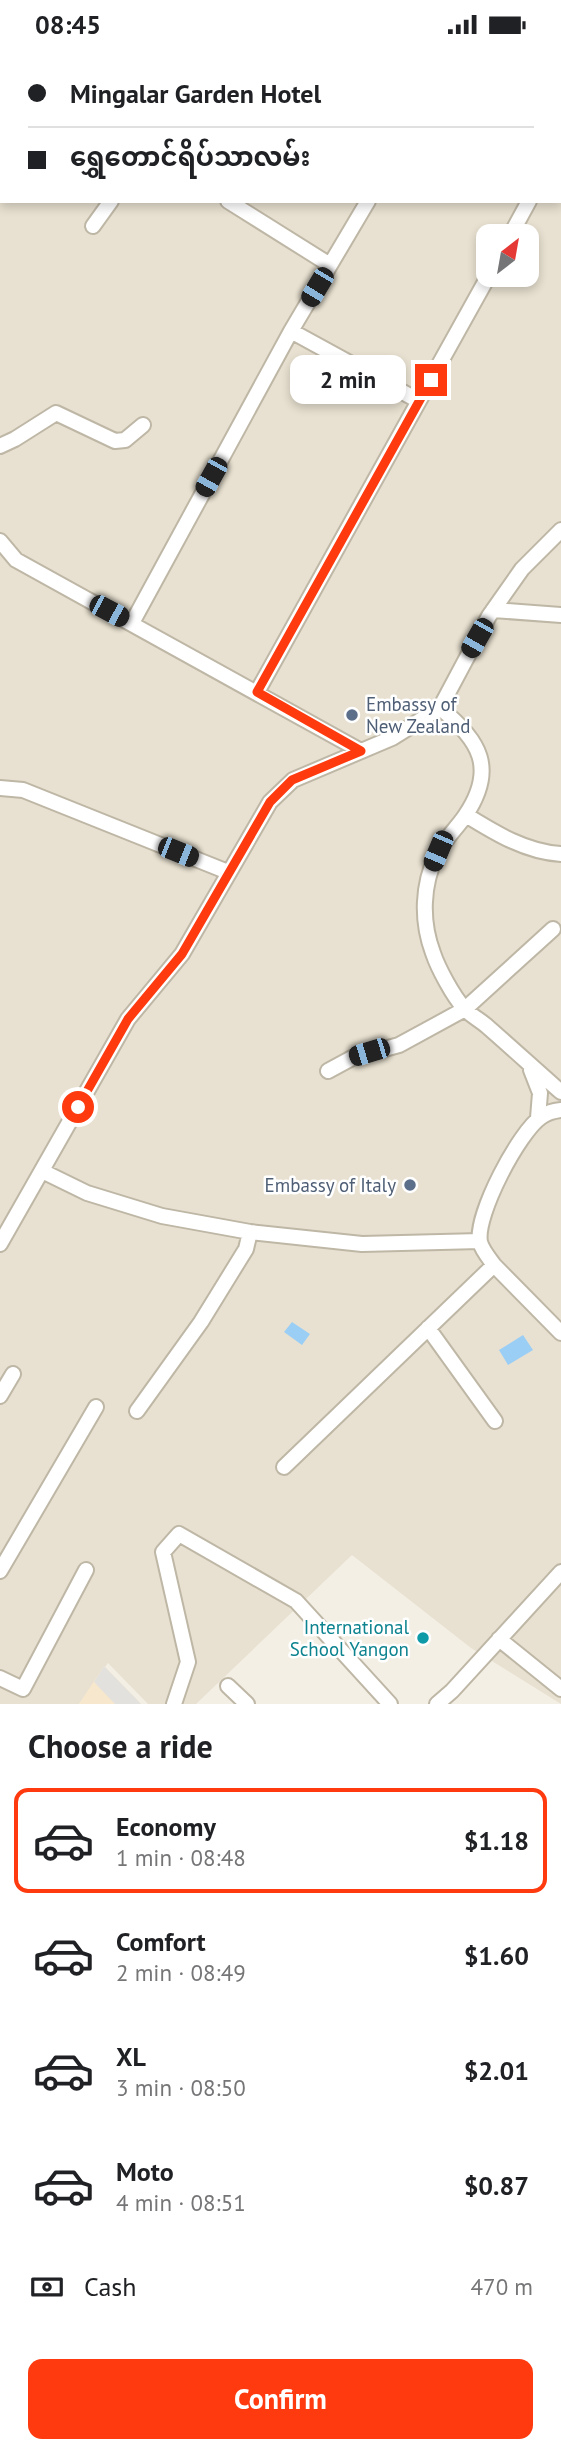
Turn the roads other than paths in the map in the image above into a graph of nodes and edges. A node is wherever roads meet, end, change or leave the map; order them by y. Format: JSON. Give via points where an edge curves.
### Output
{"nodes":[{"id":1,"x":110,"y":203,"type":"edge"},
{"id":2,"x":231,"y":203,"type":"edge"},
{"id":3,"x":367,"y":203,"type":"edge"},
{"id":4,"x":528,"y":203,"type":"edge"},
{"id":5,"x":517,"y":224,"type":"edge"},
{"id":6,"x":93,"y":226,"type":"dead end"},
{"id":7,"x":330,"y":265,"type":"junction"},
{"id":8,"x":482,"y":287,"type":"edge"},
{"id":9,"x":291,"y":331,"type":"junction"},
{"id":10,"x":419,"y":401,"type":"junction"},
{"id":11,"x":143,"y":425,"type":"dead end"},
{"id":12,"x":0,"y":446,"type":"edge"},
{"id":13,"x":561,"y":530,"type":"edge"},
{"id":14,"x":0,"y":541,"type":"edge"},
{"id":15,"x":493,"y":610,"type":"junction"},
{"id":16,"x":561,"y":615,"type":"edge"},
{"id":17,"x":132,"y":623,"type":"junction"},
{"id":18,"x":257,"y":692,"type":"junction"},
{"id":19,"x":440,"y":708,"type":"junction"},
{"id":20,"x":361,"y":751,"type":"junction"},
{"id":21,"x":0,"y":788,"type":"edge"},
{"id":22,"x":466,"y":815,"type":"junction"},
{"id":23,"x":561,"y":854,"type":"edge"},
{"id":24,"x":228,"y":872,"type":"junction"},
{"id":25,"x":553,"y":929,"type":"dead end"},
{"id":26,"x":465,"y":1009,"type":"junction"},
{"id":27,"x":527,"y":1062,"type":"junction"},
{"id":28,"x":328,"y":1071,"type":"dead end"},
{"id":29,"x":561,"y":1092,"type":"edge"},
{"id":30,"x":561,"y":1110,"type":"edge"},
{"id":31,"x":538,"y":1118,"type":"junction"},
{"id":32,"x":42,"y":1171,"type":"junction"},
{"id":33,"x":250,"y":1232,"type":"junction"},
{"id":34,"x":0,"y":1244,"type":"edge"},
{"id":35,"x":487,"y":1253,"type":"junction"},
{"id":36,"x":428,"y":1328,"type":"junction"},
{"id":37,"x":561,"y":1333,"type":"edge"},
{"id":38,"x":13,"y":1374,"type":"dead end"},
{"id":39,"x":0,"y":1396,"type":"edge"},
{"id":40,"x":96,"y":1407,"type":"dead end"},
{"id":41,"x":137,"y":1411,"type":"dead end"},
{"id":42,"x":495,"y":1420,"type":"dead end"},
{"id":43,"x":284,"y":1467,"type":"dead end"},
{"id":44,"x":86,"y":1570,"type":"dead end"},
{"id":45,"x":0,"y":1571,"type":"edge"},
{"id":46,"x":561,"y":1572,"type":"edge"},
{"id":47,"x":499,"y":1639,"type":"junction"},
{"id":48,"x":0,"y":1678,"type":"edge"},
{"id":49,"x":228,"y":1686,"type":"dead end"},
{"id":50,"x":561,"y":1689,"type":"edge"},
{"id":51,"x":174,"y":1704,"type":"edge"},
{"id":52,"x":247,"y":1704,"type":"edge"},
{"id":53,"x":390,"y":1704,"type":"edge"},
{"id":54,"x":437,"y":1704,"type":"edge"}],
"edges":[{"from":1,"to":6,"type":"street"},
{"from":2,"to":7,"type":"street"},
{"from":3,"to":7,"type":"street"},
{"from":4,"to":5,"type":"street"},
{"from":7,"to":9,"type":"street"},
{"from":8,"to":10,"type":"street"},
{"from":9,"to":10,"type":"street"},
{"from":9,"to":17,"type":"street"},
{"from":10,"to":18,"type":"street"},
{"from":11,"to":12,"type":"street","via":[[125,440],[116,441],[56,413]]},
{"from":13,"to":15,"type":"street","via":[[522,569]]},
{"from":14,"to":17,"type":"street","via":[[16,560]]},
{"from":15,"to":16,"type":"street"},
{"from":15,"to":19,"type":"street"},
{"from":17,"to":18,"type":"street"},
{"from":18,"to":20,"type":"street"},
{"from":19,"to":20,"type":"street"},
{"from":19,"to":22,"type":"street","via":[[464,729],[480,752],[481,784]]},
{"from":20,"to":24,"type":"street","via":[[292,780],[281,790]]},
{"from":21,"to":24,"type":"street","via":[[23,790]]},
{"from":22,"to":23,"type":"street","via":[[542,853]]},
{"from":22,"to":26,"type":"street","via":[[438,851],[425,905],[433,953]]},
{"from":24,"to":32,"type":"street","via":[[182,954],[128,1019]]},
{"from":25,"to":26,"type":"street"},
{"from":26,"to":27,"type":"street"},
{"from":26,"to":28,"type":"street","via":[[399,1045],[352,1058]]},
{"from":27,"to":29,"type":"street"},
{"from":27,"to":31,"type":"street","via":[[540,1093]]},
{"from":30,"to":31,"type":"street"},
{"from":31,"to":35,"type":"street","via":[[515,1150],[483,1212]]},
{"from":32,"to":33,"type":"street","via":[[87,1193],[162,1216]]},
{"from":32,"to":34,"type":"street"},
{"from":33,"to":35,"type":"street"},
{"from":33,"to":41,"type":"street","via":[[246,1249],[201,1322]]},
{"from":35,"to":36,"type":"street"},
{"from":35,"to":37,"type":"street"},
{"from":36,"to":42,"type":"street"},
{"from":36,"to":43,"type":"street"},
{"from":38,"to":39,"type":"street"},
{"from":40,"to":45,"type":"street"},
{"from":44,"to":48,"type":"street","via":[[23,1689]]},
{"from":46,"to":47,"type":"street"},
{"from":47,"to":50,"type":"street"},
{"from":47,"to":54,"type":"street"},
{"from":49,"to":52,"type":"street"},
{"from":51,"to":53,"type":"street","via":[[188,1662],[163,1552],[179,1534],[296,1601]]}]}
